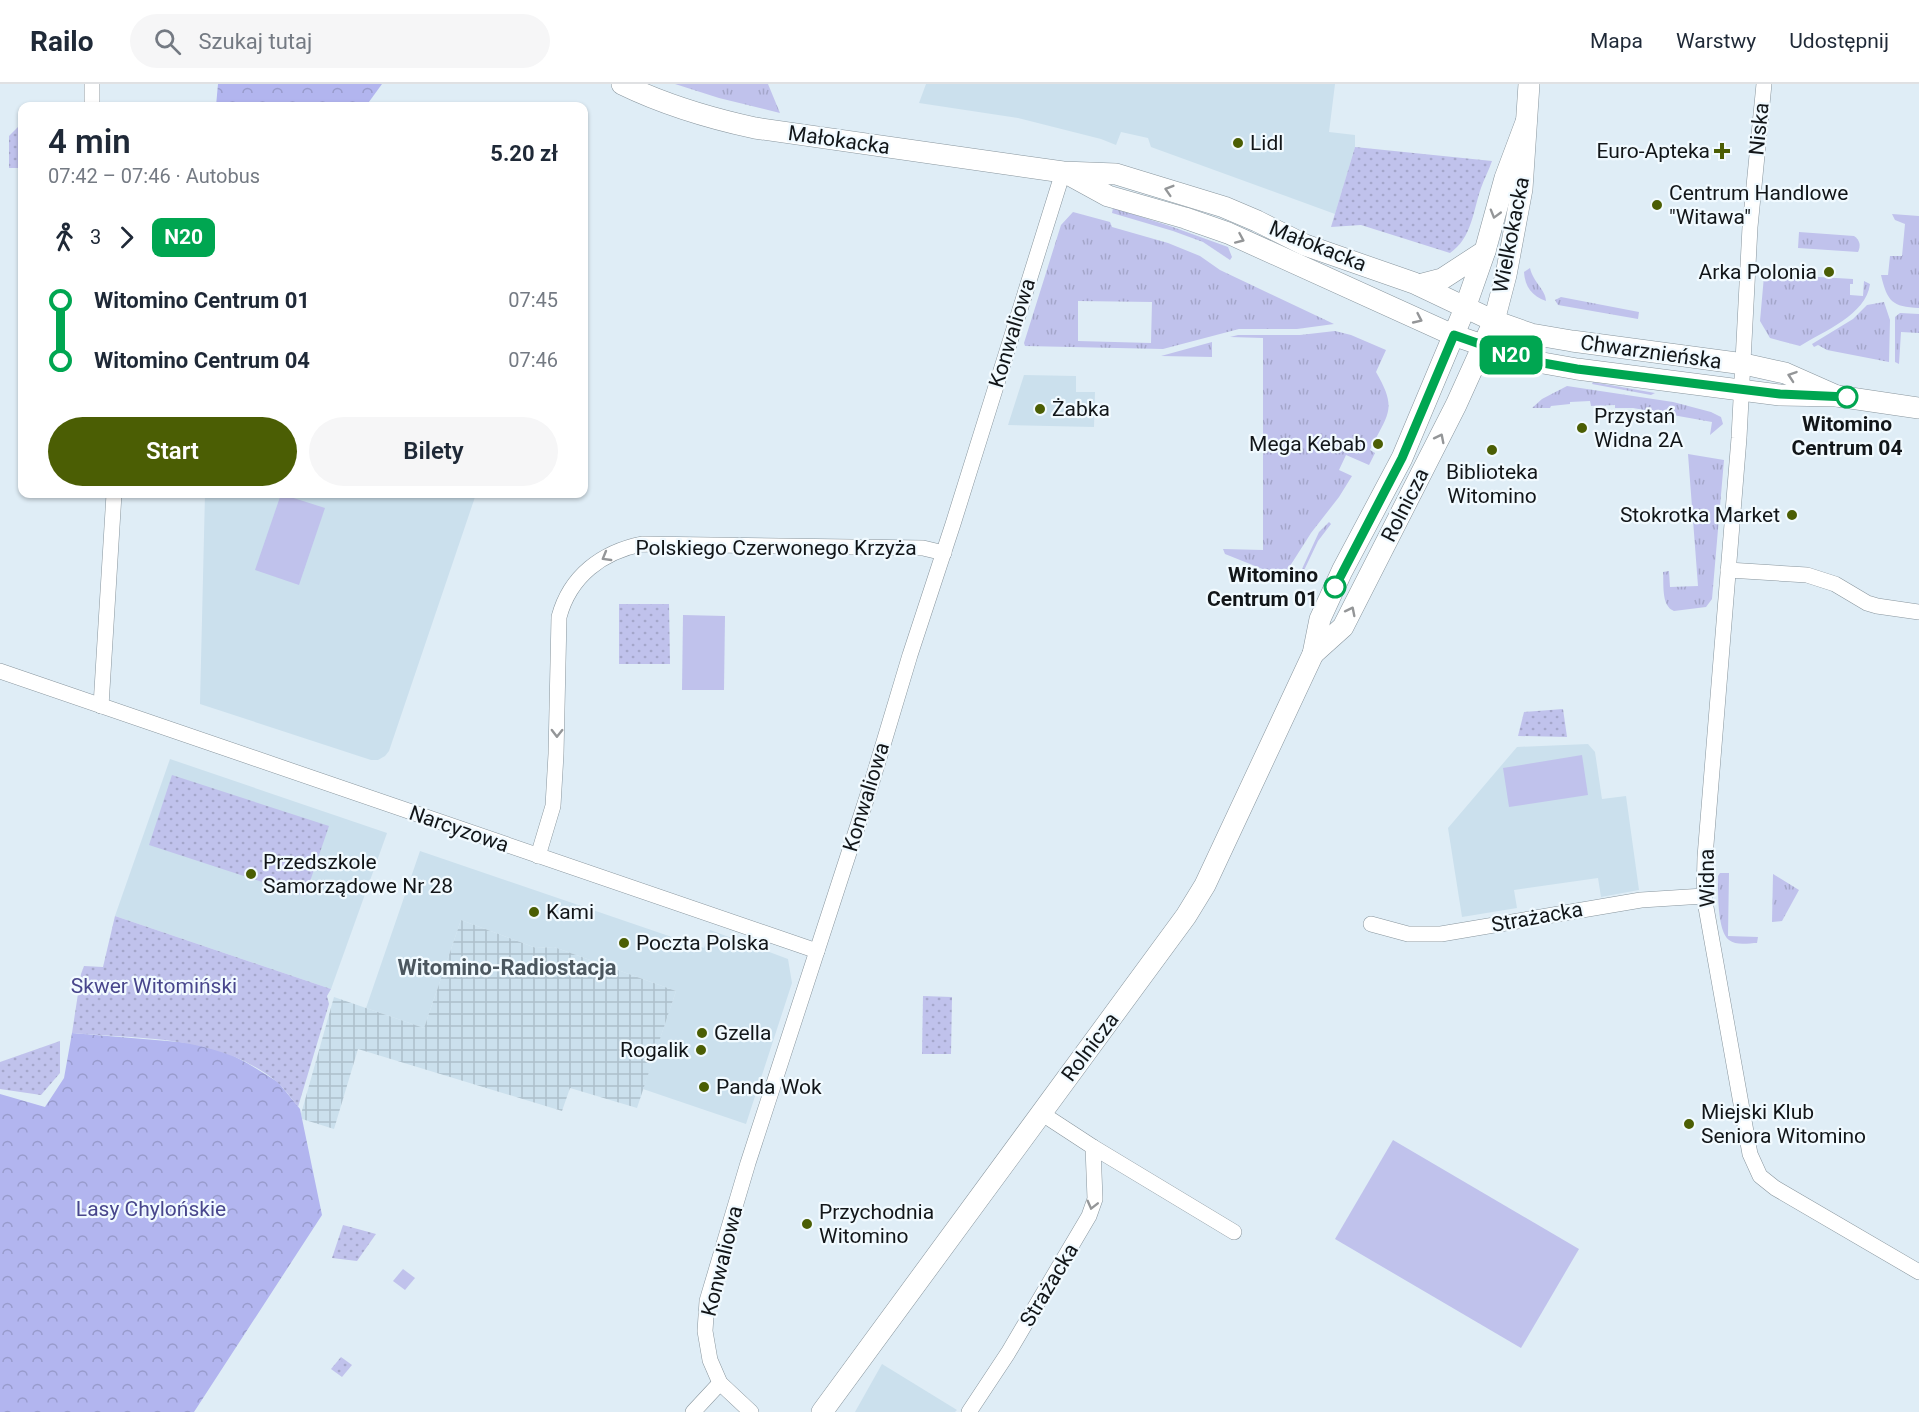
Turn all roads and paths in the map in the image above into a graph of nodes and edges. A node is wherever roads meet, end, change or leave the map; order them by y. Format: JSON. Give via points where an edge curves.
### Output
{"nodes":[{"id":1,"x":92,"y":84,"type":"edge"},
{"id":2,"x":622,"y":84,"type":"edge"},
{"id":3,"x":1529,"y":84,"type":"edge"},
{"id":4,"x":1764,"y":84,"type":"edge"},
{"id":5,"x":92,"y":102,"type":"edge"},
{"id":6,"x":1526,"y":122,"type":"junction"},
{"id":7,"x":1063,"y":172,"type":"junction"},
{"id":8,"x":1485,"y":251,"type":"junction"},
{"id":9,"x":1419,"y":285,"type":"junction"},
{"id":10,"x":1465,"y":308,"type":"junction"},
{"id":11,"x":1494,"y":321,"type":"junction"},
{"id":12,"x":1454,"y":335,"type":"junction"},
{"id":13,"x":1483,"y":345,"type":"junction"},
{"id":14,"x":1744,"y":364,"type":"junction"},
{"id":15,"x":1742,"y":389,"type":"junction"},
{"id":16,"x":1837,"y":396,"type":"junction"},
{"id":17,"x":1919,"y":408,"type":"edge"},
{"id":18,"x":114,"y":498,"type":"edge"},
{"id":19,"x":944,"y":553,"type":"junction"},
{"id":20,"x":1728,"y":570,"type":"junction"},
{"id":21,"x":1919,"y":612,"type":"edge"},
{"id":22,"x":1313,"y":654,"type":"junction"},
{"id":23,"x":0,"y":671,"type":"edge"},
{"id":24,"x":101,"y":706,"type":"junction"},
{"id":25,"x":538,"y":856,"type":"junction"},
{"id":26,"x":1704,"y":896,"type":"junction"},
{"id":27,"x":1371,"y":924,"type":"dead end"},
{"id":28,"x":817,"y":951,"type":"junction"},
{"id":29,"x":1041,"y":1113,"type":"junction"},
{"id":30,"x":1093,"y":1147,"type":"junction"},
{"id":31,"x":1234,"y":1232,"type":"dead end"},
{"id":32,"x":1919,"y":1272,"type":"edge"},
{"id":33,"x":720,"y":1383,"type":"junction"},
{"id":34,"x":693,"y":1412,"type":"edge"},
{"id":35,"x":751,"y":1412,"type":"edge"},
{"id":36,"x":822,"y":1412,"type":"edge"},
{"id":37,"x":969,"y":1412,"type":"edge"}],
"edges":[{"from":1,"to":5,"type":"street"},
{"from":2,"to":7,"type":"main road","name":"Małokacka","via":[[664,103],[755,128]]},
{"from":3,"to":6,"type":"main road","name":"Wielkokacka"},
{"from":4,"to":14,"type":"street","name":"Niska","via":[[1747,277]]},
{"from":6,"to":8,"type":"main road","name":"Wielkokacka","one_way":true,"via":[[1505,178]]},
{"from":6,"to":11,"type":"main road","name":"Wielkokacka","via":[[1522,189]]},
{"from":9,"to":7,"type":"main road","name":"Małokacka","one_way":true,"via":[[1305,245],[1224,207],[1116,174]]},
{"from":7,"to":12,"type":"main road","name":"Małokacka","one_way":true,"via":[[1108,196],[1228,233]]},
{"from":7,"to":19,"type":"street","name":"Konwaliowa"},
{"from":8,"to":9,"type":"main road","via":[[1442,279]]},
{"from":8,"to":10,"type":"main road","name":"Wielkokacka"},
{"from":9,"to":10,"type":"main road","name":"Małokacka"},
{"from":10,"to":11,"type":"main road","name":"Chwarznieńska"},
{"from":10,"to":12,"type":"main road","name":"Wielkokacka"},
{"from":11,"to":13,"type":"main road","name":"Wielkokacka"},
{"from":11,"to":14,"type":"main road","name":"Chwarznieńska","via":[[1531,334]]},
{"from":12,"to":13,"type":"main road","name":"Chwarznieńska"},
{"from":12,"to":22,"type":"main road","name":"Rolnicza","via":[[1402,458],[1320,619]]},
{"from":13,"to":15,"type":"main road","name":"Chwarznieńska","via":[[1526,360],[1568,368]]},
{"from":22,"to":13,"type":"main road","name":"Rolnicza","one_way":true,"via":[[1343,627]]},
{"from":14,"to":15,"type":"street","name":"Niska"},
{"from":16,"to":14,"type":"main road","name":"Chwarznieńska","one_way":true,"via":[[1785,373]]},
{"from":15,"to":16,"type":"main road","name":"Chwarznieńska"},
{"from":15,"to":20,"type":"street","name":"Widna"},
{"from":16,"to":17,"type":"main road","name":"Chwarznieńska"},
{"from":18,"to":24,"type":"street"},
{"from":19,"to":25,"type":"street","name":"Polskiego Czerwonego Krzyża","one_way":true,"via":[[922,548],[642,544],[623,548],[588,568],[562,604],[559,617],[553,806]]},
{"from":19,"to":28,"type":"street","name":"Konwaliowa"},
{"from":20,"to":21,"type":"street","via":[[1807,576],[1835,584],[1867,603]]},
{"from":20,"to":26,"type":"street","name":"Widna"},
{"from":22,"to":29,"type":"main road","name":"Rolnicza","via":[[1205,885],[1156,959]]},
{"from":23,"to":24,"type":"street","name":"Narcyzowa"},
{"from":24,"to":25,"type":"street","name":"Narcyzowa"},
{"from":25,"to":28,"type":"street","name":"Narcyzowa"},
{"from":26,"to":27,"type":"street","name":"Strażacka","via":[[1641,900],[1441,934],[1408,934]]},
{"from":26,"to":32,"type":"street","name":"Widna","via":[[1756,1170],[1775,1188]]},
{"from":28,"to":33,"type":"street","name":"Konwaliowa","via":[[707,1301],[705,1331],[710,1360]]},
{"from":29,"to":30,"type":"street"},
{"from":29,"to":36,"type":"main road","name":"Rolnicza"},
{"from":30,"to":31,"type":"street"},
{"from":30,"to":37,"type":"street","name":"Strażacka","one_way":true,"via":[[1095,1199],[1089,1216]]},
{"from":33,"to":34,"type":"street"},
{"from":33,"to":35,"type":"street","name":"Konwaliowa"}]}
